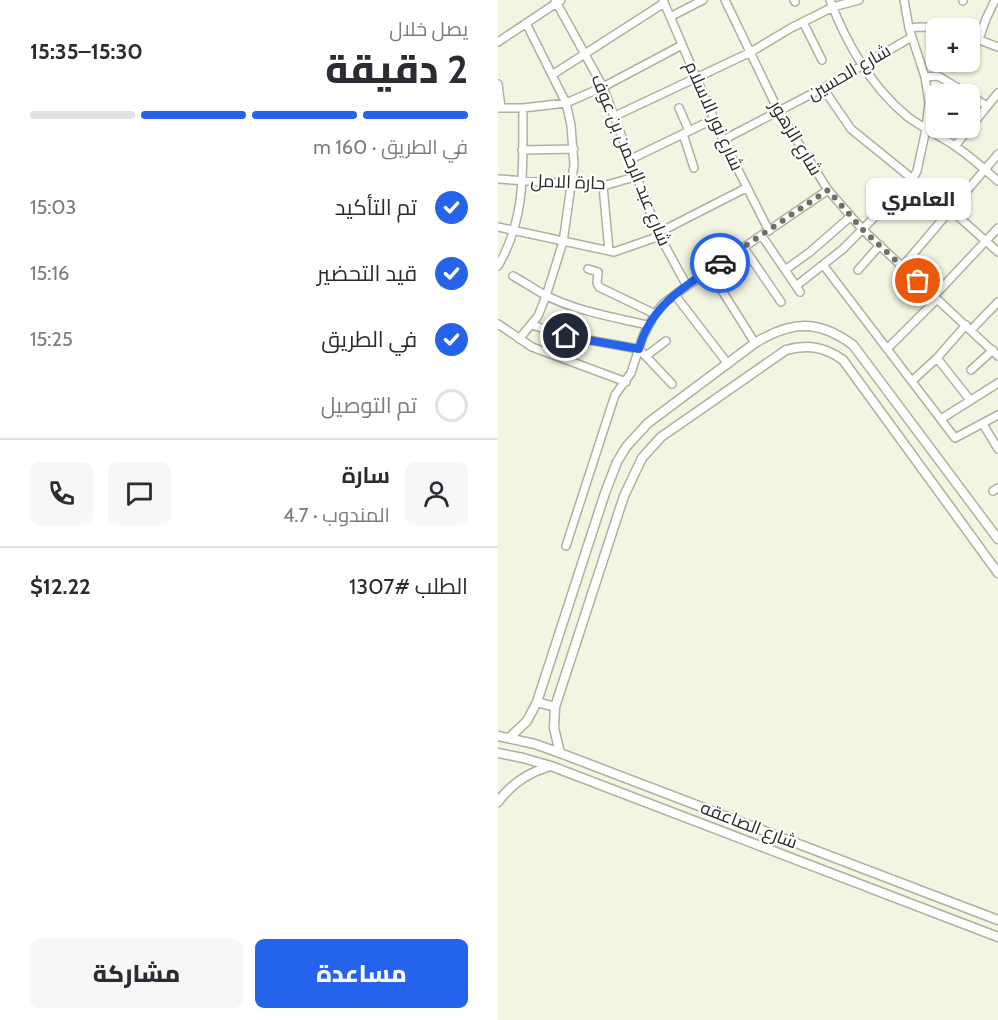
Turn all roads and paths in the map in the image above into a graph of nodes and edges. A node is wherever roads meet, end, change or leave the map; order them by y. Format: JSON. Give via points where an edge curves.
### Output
{"nodes":[{"id":1,"x":703,"y":0,"type":"edge"},
{"id":2,"x":725,"y":0,"type":"edge"},
{"id":3,"x":859,"y":0,"type":"edge"},
{"id":4,"x":904,"y":0,"type":"edge"},
{"id":5,"x":995,"y":0,"type":"edge"},
{"id":6,"x":558,"y":1,"type":"edge"},
{"id":7,"x":663,"y":2,"type":"edge"},
{"id":8,"x":831,"y":4,"type":"edge"},
{"id":9,"x":670,"y":17,"type":"junction"},
{"id":10,"x":803,"y":22,"type":"junction"},
{"id":11,"x":526,"y":23,"type":"junction"},
{"id":12,"x":926,"y":27,"type":"edge"},
{"id":13,"x":909,"y":28,"type":"junction"},
{"id":14,"x":980,"y":36,"type":"edge"},
{"id":15,"x":912,"y":37,"type":"junction"},
{"id":16,"x":980,"y":39,"type":"edge"},
{"id":17,"x":498,"y":42,"type":"edge"},
{"id":18,"x":682,"y":45,"type":"junction"},
{"id":19,"x":998,"y":47,"type":"edge"},
{"id":20,"x":751,"y":52,"type":"junction"},
{"id":21,"x":586,"y":54,"type":"junction"},
{"id":22,"x":822,"y":60,"type":"dead end"},
{"id":23,"x":863,"y":65,"type":"junction"},
{"id":24,"x":552,"y":75,"type":"junction"},
{"id":25,"x":926,"y":77,"type":"junction"},
{"id":26,"x":696,"y":79,"type":"junction"},
{"id":27,"x":498,"y":84,"type":"edge"},
{"id":28,"x":927,"y":84,"type":"edge"},
{"id":29,"x":951,"y":84,"type":"edge"},
{"id":30,"x":603,"y":87,"type":"junction"},
{"id":31,"x":823,"y":88,"type":"junction"},
{"id":32,"x":998,"y":93,"type":"edge"},
{"id":33,"x":980,"y":102,"type":"edge"},
{"id":34,"x":566,"y":103,"type":"junction"},
{"id":35,"x":987,"y":106,"type":"junction"},
{"id":36,"x":500,"y":108,"type":"edge"},
{"id":37,"x":523,"y":108,"type":"junction"},
{"id":38,"x":679,"y":108,"type":"dead end"},
{"id":39,"x":779,"y":112,"type":"junction"},
{"id":40,"x":615,"y":116,"type":"junction"},
{"id":41,"x":714,"y":119,"type":"junction"},
{"id":42,"x":926,"y":129,"type":"joint"},
{"id":43,"x":686,"y":133,"type":"junction"},
{"id":44,"x":941,"y":138,"type":"edge"},
{"id":45,"x":723,"y":140,"type":"junction"},
{"id":46,"x":955,"y":146,"type":"junction"},
{"id":47,"x":522,"y":150,"type":"junction"},
{"id":48,"x":574,"y":150,"type":"junction"},
{"id":49,"x":998,"y":154,"type":"edge"},
{"id":50,"x":631,"y":159,"type":"junction"},
{"id":51,"x":694,"y":168,"type":"dead end"},
{"id":52,"x":985,"y":170,"type":"junction"},
{"id":53,"x":638,"y":176,"type":"junction"},
{"id":54,"x":913,"y":178,"type":"junction"},
{"id":55,"x":498,"y":179,"type":"edge"},
{"id":56,"x":522,"y":180,"type":"junction"},
{"id":57,"x":998,"y":181,"type":"edge"},
{"id":58,"x":573,"y":184,"type":"junction"},
{"id":59,"x":603,"y":186,"type":"junction"},
{"id":60,"x":746,"y":188,"type":"junction"},
{"id":61,"x":828,"y":190,"type":"junction"},
{"id":62,"x":952,"y":211,"type":"junction"},
{"id":63,"x":850,"y":217,"type":"junction"},
{"id":64,"x":498,"y":227,"type":"edge"},
{"id":65,"x":998,"y":228,"type":"edge"},
{"id":66,"x":863,"y":230,"type":"junction"},
{"id":67,"x":514,"y":231,"type":"junction"},
{"id":68,"x":769,"y":231,"type":"junction"},
{"id":69,"x":659,"y":235,"type":"junction"},
{"id":70,"x":762,"y":236,"type":"junction"},
{"id":71,"x":986,"y":241,"type":"junction"},
{"id":72,"x":563,"y":242,"type":"junction"},
{"id":73,"x":880,"y":244,"type":"junction"},
{"id":74,"x":744,"y":248,"type":"junction"},
{"id":75,"x":609,"y":252,"type":"junction"},
{"id":76,"x":998,"y":252,"type":"edge"},
{"id":77,"x":498,"y":266,"type":"edge"},
{"id":78,"x":824,"y":266,"type":"junction"},
{"id":79,"x":902,"y":267,"type":"junction"},
{"id":80,"x":588,"y":269,"type":"dead end"},
{"id":81,"x":709,"y":270,"type":"junction"},
{"id":82,"x":785,"y":270,"type":"junction"},
{"id":83,"x":858,"y":270,"type":"dead end"},
{"id":84,"x":513,"y":276,"type":"dead end"},
{"id":85,"x":687,"y":286,"type":"junction"},
{"id":86,"x":675,"y":295,"type":"junction"},
{"id":87,"x":546,"y":296,"type":"junction"},
{"id":88,"x":935,"y":297,"type":"junction"},
{"id":89,"x":781,"y":302,"type":"dead end"},
{"id":90,"x":998,"y":302,"type":"edge"},
{"id":91,"x":655,"y":314,"type":"junction"},
{"id":92,"x":498,"y":324,"type":"edge"},
{"id":93,"x":532,"y":325,"type":"junction"},
{"id":94,"x":647,"y":325,"type":"junction"},
{"id":95,"x":968,"y":328,"type":"junction"},
{"id":96,"x":519,"y":339,"type":"junction"},
{"id":97,"x":666,"y":340,"type":"dead end"},
{"id":98,"x":755,"y":343,"type":"junction"},
{"id":99,"x":639,"y":349,"type":"junction"},
{"id":100,"x":887,"y":349,"type":"junction"},
{"id":101,"x":996,"y":353,"type":"edge"},
{"id":102,"x":646,"y":356,"type":"junction"},
{"id":103,"x":938,"y":358,"type":"junction"},
{"id":104,"x":728,"y":364,"type":"junction"},
{"id":105,"x":971,"y":370,"type":"dead end"},
{"id":106,"x":952,"y":377,"type":"junction"},
{"id":107,"x":912,"y":381,"type":"junction"},
{"id":108,"x":626,"y":382,"type":"junction"},
{"id":109,"x":945,"y":383,"type":"dead end"},
{"id":110,"x":998,"y":383,"type":"edge"},
{"id":111,"x":672,"y":384,"type":"dead end"},
{"id":112,"x":970,"y":400,"type":"junction"},
{"id":113,"x":998,"y":415,"type":"edge"},
{"id":114,"x":941,"y":419,"type":"junction"},
{"id":115,"x":982,"y":424,"type":"junction"},
{"id":116,"x":998,"y":449,"type":"edge"},
{"id":117,"x":998,"y":539,"type":"edge"},
{"id":118,"x":566,"y":546,"type":"dead end"},
{"id":119,"x":998,"y":573,"type":"edge"},
{"id":120,"x":537,"y":702,"type":"junction"},
{"id":121,"x":555,"y":708,"type":"junction"},
{"id":122,"x":498,"y":736,"type":"edge"},
{"id":123,"x":510,"y":737,"type":"junction"},
{"id":124,"x":498,"y":753,"type":"edge"},
{"id":125,"x":560,"y":753,"type":"junction"},
{"id":126,"x":551,"y":766,"type":"junction"},
{"id":127,"x":498,"y":802,"type":"edge"},
{"id":128,"x":998,"y":920,"type":"edge"},
{"id":129,"x":998,"y":937,"type":"edge"}],
"edges":[{"from":1,"to":9,"type":"street"},
{"from":2,"to":20,"type":"street","name":"شارع الزهور"},
{"from":3,"to":8,"type":"street"},
{"from":4,"to":13,"type":"street"},
{"from":5,"to":14,"type":"street"},
{"from":6,"to":11,"type":"street"},
{"from":6,"to":21,"type":"street","name":"شارع عبد الرحمن بن عوف"},
{"from":7,"to":9,"type":"street","name":"شارع نور الاسلام"},
{"from":7,"to":21,"type":"street"},
{"from":8,"to":10,"type":"street"},
{"from":8,"to":23,"type":"street"},
{"from":9,"to":18,"type":"street","name":"شارع نور الاسلام"},
{"from":10,"to":20,"type":"street"},
{"from":10,"to":22,"type":"street"},
{"from":11,"to":17,"type":"street"},
{"from":11,"to":24,"type":"street"},
{"from":12,"to":13,"type":"street"},
{"from":13,"to":15,"type":"street"},
{"from":15,"to":23,"type":"street","name":"شارع الحسين"},
{"from":15,"to":25,"type":"street"},
{"from":16,"to":19,"type":"street"},
{"from":18,"to":26,"type":"street","name":"شارع نور الاسلام"},
{"from":18,"to":30,"type":"street"},
{"from":20,"to":26,"type":"street"},
{"from":20,"to":39,"type":"street","name":"شارع الزهور"},
{"from":21,"to":24,"type":"street"},
{"from":21,"to":30,"type":"street","name":"شارع عبد الرحمن بن عوف"},
{"from":23,"to":31,"type":"street","name":"شارع الحسين"},
{"from":23,"to":42,"type":"street","via":[[896,105]]},
{"from":24,"to":34,"type":"street"},
{"from":25,"to":28,"type":"street"},
{"from":25,"to":29,"type":"street","via":[[938,76]]},
{"from":26,"to":40,"type":"street"},
{"from":26,"to":41,"type":"street","name":"شارع نور الاسلام"},
{"from":27,"to":36,"type":"street"},
{"from":30,"to":34,"type":"street"},
{"from":30,"to":40,"type":"street","name":"شارع عبد الرحمن بن عوف"},
{"from":31,"to":39,"type":"street","name":"شارع الحسين"},
{"from":31,"to":54,"type":"street","via":[[851,129]]},
{"from":32,"to":35,"type":"street"},
{"from":33,"to":35,"type":"street"},
{"from":34,"to":37,"type":"street"},
{"from":34,"to":48,"type":"street"},
{"from":35,"to":46,"type":"street"},
{"from":36,"to":37,"type":"street"},
{"from":37,"to":47,"type":"street"},
{"from":38,"to":43,"type":"street"},
{"from":39,"to":45,"type":"street","name":"شارع الحسين"},
{"from":39,"to":61,"type":"street","name":"شارع الزهور"},
{"from":40,"to":50,"type":"street","name":"شارع عبد الرحمن بن عوف"},
{"from":41,"to":43,"type":"street"},
{"from":41,"to":45,"type":"street","name":"شارع نور الاسلام"},
{"from":42,"to":54,"type":"street"},
{"from":43,"to":50,"type":"street"},
{"from":43,"to":51,"type":"street"},
{"from":44,"to":46,"type":"street"},
{"from":45,"to":60,"type":"street","name":"شارع نور الاسلام"},
{"from":46,"to":52,"type":"street"},
{"from":47,"to":48,"type":"street"},
{"from":47,"to":56,"type":"street"},
{"from":48,"to":58,"type":"street"},
{"from":49,"to":52,"type":"street"},
{"from":50,"to":53,"type":"street","name":"شارع عبد الرحمن بن عوف"},
{"from":52,"to":57,"type":"street"},
{"from":52,"to":62,"type":"street"},
{"from":53,"to":59,"type":"street","name":"حارة الامل"},
{"from":53,"to":69,"type":"street","name":"شارع عبد الرحمن بن عوف"},
{"from":54,"to":62,"type":"street"},
{"from":54,"to":66,"type":"street"},
{"from":55,"to":56,"type":"street","name":"حارة الامل"},
{"from":56,"to":58,"type":"street","name":"حارة الامل"},
{"from":56,"to":67,"type":"street"},
{"from":58,"to":59,"type":"street","name":"حارة الامل"},
{"from":58,"to":72,"type":"street"},
{"from":59,"to":75,"type":"street"},
{"from":60,"to":68,"type":"street","name":"شارع نور الاسلام"},
{"from":60,"to":69,"type":"street"},
{"from":61,"to":63,"type":"street","name":"شارع الزهور"},
{"from":61,"to":68,"type":"street"},
{"from":62,"to":71,"type":"street"},
{"from":62,"to":79,"type":"street"},
{"from":63,"to":66,"type":"street","name":"شارع الزهور"},
{"from":63,"to":82,"type":"street"},
{"from":64,"to":67,"type":"street"},
{"from":65,"to":71,"type":"street"},
{"from":66,"to":73,"type":"street","name":"شارع الزهور"},
{"from":66,"to":78,"type":"street"},
{"from":67,"to":72,"type":"street"},
{"from":67,"to":77,"type":"street"},
{"from":68,"to":70,"type":"street"},
{"from":69,"to":75,"type":"street"},
{"from":69,"to":85,"type":"street","name":"شارع عبد الرحمن بن عوف"},
{"from":70,"to":74,"type":"street"},
{"from":70,"to":82,"type":"street"},
{"from":71,"to":76,"type":"street"},
{"from":71,"to":88,"type":"street"},
{"from":72,"to":75,"type":"street"},
{"from":72,"to":87,"type":"street"},
{"from":73,"to":79,"type":"street","name":"شارع الزهور"},
{"from":73,"to":83,"type":"street"},
{"from":74,"to":81,"type":"street"},
{"from":74,"to":89,"type":"street"},
{"from":78,"to":82,"type":"street","via":[[798,289]]},
{"from":78,"to":100,"type":"street"},
{"from":79,"to":88,"type":"street","name":"شارع الزهور"},
{"from":80,"to":91,"type":"street","via":[[598,272],[599,287]]},
{"from":81,"to":85,"type":"street"},
{"from":81,"to":98,"type":"street"},
{"from":84,"to":87,"type":"street"},
{"from":85,"to":86,"type":"street"},
{"from":86,"to":91,"type":"street"},
{"from":86,"to":104,"type":"street"},
{"from":87,"to":93,"type":"street"},
{"from":87,"to":94,"type":"street"},
{"from":88,"to":95,"type":"street","name":"شارع الزهور"},
{"from":88,"to":100,"type":"street"},
{"from":90,"to":95,"type":"street"},
{"from":91,"to":94,"type":"street"},
{"from":92,"to":96,"type":"street"},
{"from":93,"to":96,"type":"street"},
{"from":93,"to":99,"type":"street","via":[[566,336]]},
{"from":94,"to":99,"type":"street"},
{"from":95,"to":101,"type":"street","name":"شارع الزهور"},
{"from":95,"to":103,"type":"street"},
{"from":96,"to":108,"type":"street"},
{"from":97,"to":102,"type":"street"},
{"from":98,"to":104,"type":"street"},
{"from":98,"to":117,"type":"street","via":[[774,332],[807,325],[824,328],[853,345]]},
{"from":99,"to":102,"type":"street"},
{"from":99,"to":108,"type":"street"},
{"from":100,"to":107,"type":"street"},
{"from":101,"to":105,"type":"street"},
{"from":102,"to":111,"type":"street"},
{"from":103,"to":106,"type":"street"},
{"from":103,"to":107,"type":"street"},
{"from":104,"to":120,"type":"street","via":[[648,423],[617,462]]},
{"from":106,"to":109,"type":"street"},
{"from":106,"to":112,"type":"street"},
{"from":107,"to":114,"type":"street"},
{"from":108,"to":118,"type":"street","via":[[615,395]]},
{"from":110,"to":112,"type":"street"},
{"from":112,"to":114,"type":"street"},
{"from":113,"to":115,"type":"street"},
{"from":114,"to":115,"type":"street","via":[[957,438]]},
{"from":115,"to":116,"type":"street"},
{"from":119,"to":121,"type":"street","via":[[843,360],[816,347],[786,350],[661,437],[642,458],[627,490]]},
{"from":120,"to":121,"type":"street"},
{"from":120,"to":123,"type":"street","via":[[527,721]]},
{"from":121,"to":125,"type":"street","via":[[554,728]]},
{"from":122,"to":123,"type":"street","name":"شارع الصاعقه"},
{"from":123,"to":125,"type":"street","name":"شارع الصاعقه"},
{"from":124,"to":126,"type":"street","name":"شارع الصاعقه"},
{"from":125,"to":128,"type":"street","name":"شارع الصاعقه"},
{"from":126,"to":127,"type":"street","via":[[519,780]]},
{"from":126,"to":129,"type":"street","name":"شارع الصاعقه"}]}
